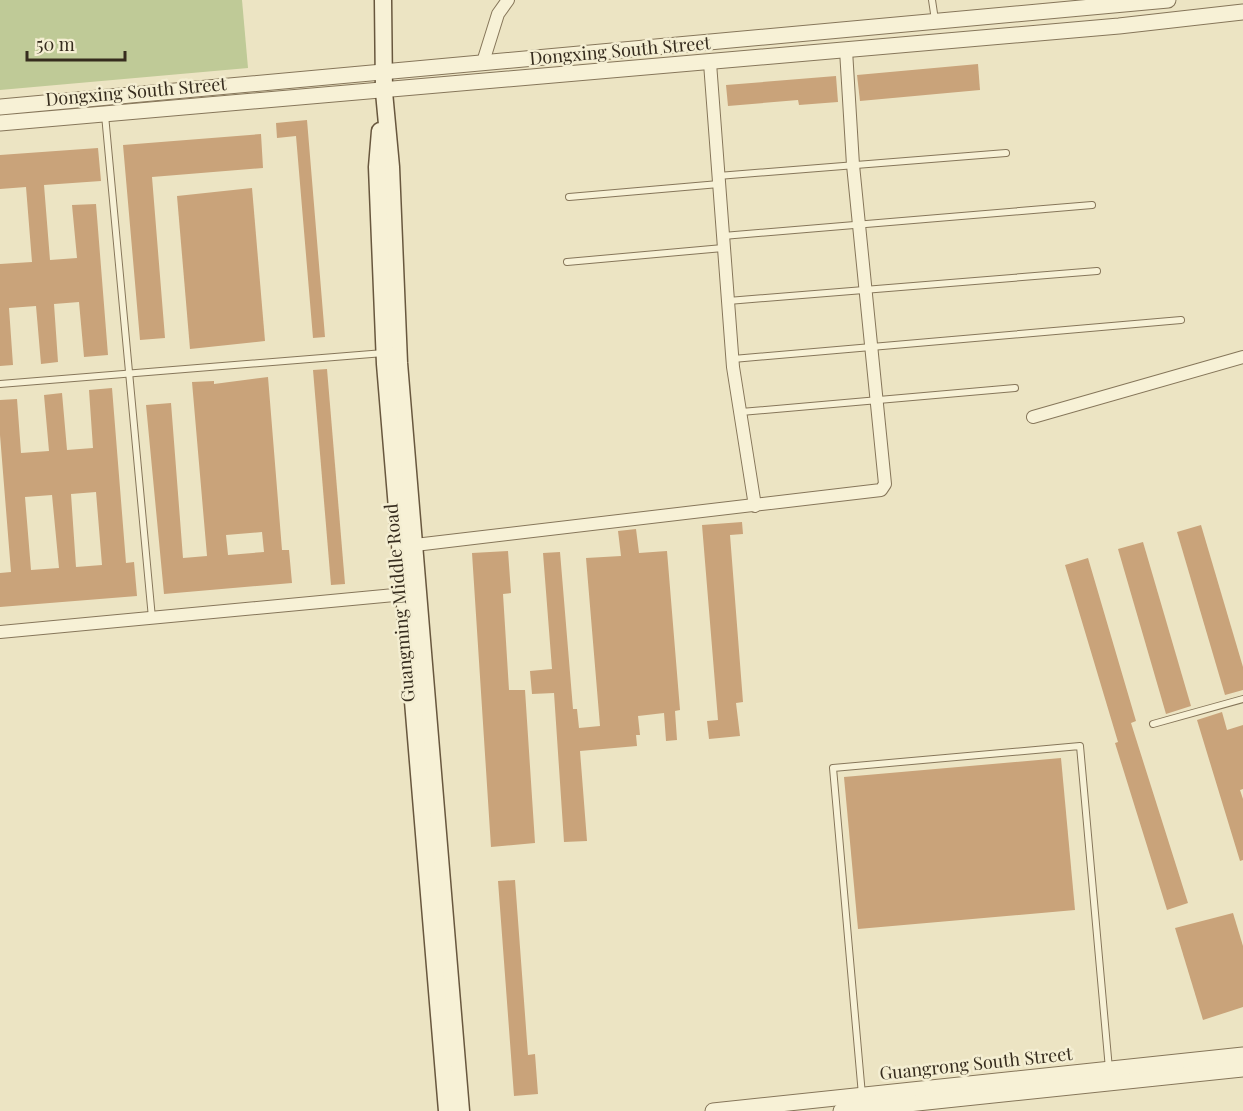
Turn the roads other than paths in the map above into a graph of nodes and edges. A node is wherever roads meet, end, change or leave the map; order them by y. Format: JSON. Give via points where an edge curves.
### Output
{"nodes":[{"id":1,"x":383,"y":0,"type":"edge"},
{"id":2,"x":508,"y":0,"type":"edge"},
{"id":3,"x":932,"y":0,"type":"edge"},
{"id":4,"x":1168,"y":0,"type":"edge"},
{"id":5,"x":1064,"y":5,"type":"edge"},
{"id":6,"x":1243,"y":12,"type":"edge"},
{"id":7,"x":935,"y":22,"type":"junction"},
{"id":8,"x":846,"y":50,"type":"junction"},
{"id":9,"x":483,"y":62,"type":"junction"},
{"id":10,"x":710,"y":63,"type":"junction"},
{"id":11,"x":383,"y":71,"type":"junction"},
{"id":12,"x":384,"y":92,"type":"junction"},
{"id":13,"x":0,"y":107,"type":"edge"},
{"id":14,"x":105,"y":115,"type":"junction"},
{"id":15,"x":0,"y":123,"type":"edge"},
{"id":16,"x":1006,"y":153,"type":"dead end"},
{"id":17,"x":853,"y":165,"type":"junction"},
{"id":18,"x":719,"y":180,"type":"junction"},
{"id":19,"x":569,"y":197,"type":"dead end"},
{"id":20,"x":1092,"y":205,"type":"dead end"},
{"id":21,"x":859,"y":225,"type":"junction"},
{"id":22,"x":724,"y":242,"type":"junction"},
{"id":23,"x":567,"y":262,"type":"dead end"},
{"id":24,"x":1097,"y":271,"type":"dead end"},
{"id":25,"x":865,"y":290,"type":"junction"},
{"id":26,"x":728,"y":302,"type":"junction"},
{"id":27,"x":1181,"y":320,"type":"dead end"},
{"id":28,"x":871,"y":347,"type":"junction"},
{"id":29,"x":384,"y":352,"type":"junction"},
{"id":30,"x":1243,"y":357,"type":"edge"},
{"id":31,"x":733,"y":359,"type":"junction"},
{"id":32,"x":129,"y":374,"type":"junction"},
{"id":33,"x":0,"y":384,"type":"edge"},
{"id":34,"x":1015,"y":388,"type":"dead end"},
{"id":35,"x":877,"y":400,"type":"junction"},
{"id":36,"x":741,"y":412,"type":"junction"},
{"id":37,"x":1033,"y":417,"type":"dead end"},
{"id":38,"x":755,"y":506,"type":"junction"},
{"id":39,"x":415,"y":545,"type":"junction"},
{"id":40,"x":405,"y":594,"type":"junction"},
{"id":41,"x":152,"y":618,"type":"junction"},
{"id":42,"x":0,"y":632,"type":"edge"},
{"id":43,"x":1243,"y":699,"type":"edge"},
{"id":44,"x":1152,"y":724,"type":"dead end"},
{"id":45,"x":1243,"y":1055,"type":"edge"},
{"id":46,"x":1109,"y":1069,"type":"junction"},
{"id":47,"x":1243,"y":1069,"type":"edge"},
{"id":48,"x":862,"y":1095,"type":"junction"},
{"id":49,"x":447,"y":1111,"type":"edge"},
{"id":50,"x":461,"y":1111,"type":"edge"},
{"id":51,"x":713,"y":1111,"type":"edge"},
{"id":52,"x":841,"y":1111,"type":"edge"}],
"edges":[{"from":1,"to":11,"type":"main road","name":"Guangming Middle Road"},
{"from":2,"to":9,"type":"street","via":[[498,14]]},
{"from":3,"to":7,"type":"lane"},
{"from":4,"to":5,"type":"street","name":"Dongxing South Street"},
{"from":5,"to":7,"type":"street","name":"Dongxing South Street"},
{"from":6,"to":8,"type":"street","name":"Dongxing South Street"},
{"from":7,"to":9,"type":"street","name":"Dongxing South Street"},
{"from":8,"to":10,"type":"street","name":"Dongxing South Street"},
{"from":8,"to":17,"type":"street"},
{"from":9,"to":11,"type":"street","name":"Dongxing South Street"},
{"from":10,"to":12,"type":"street","name":"Dongxing South Street"},
{"from":10,"to":18,"type":"street"},
{"from":11,"to":12,"type":"main road","name":"Guangming Middle Road"},
{"from":11,"to":13,"type":"street","name":"Dongxing South Street"},
{"from":12,"to":14,"type":"street","name":"Dongxing South Street"},
{"from":12,"to":29,"type":"main road","name":"Guangming Middle Road","via":[[377,167]]},
{"from":12,"to":39,"type":"main road","name":"Guangming Middle Road","via":[[399,363]]},
{"from":14,"to":15,"type":"street","name":"Dongxing South Street"},
{"from":14,"to":32,"type":"lane"},
{"from":16,"to":17,"type":"lane"},
{"from":17,"to":18,"type":"lane"},
{"from":17,"to":21,"type":"street"},
{"from":18,"to":19,"type":"lane"},
{"from":18,"to":22,"type":"street"},
{"from":20,"to":21,"type":"lane"},
{"from":21,"to":22,"type":"lane"},
{"from":21,"to":25,"type":"street"},
{"from":22,"to":23,"type":"lane"},
{"from":22,"to":26,"type":"street"},
{"from":24,"to":25,"type":"lane"},
{"from":25,"to":26,"type":"lane"},
{"from":25,"to":28,"type":"street"},
{"from":26,"to":31,"type":"street"},
{"from":27,"to":28,"type":"lane"},
{"from":28,"to":31,"type":"lane"},
{"from":28,"to":35,"type":"street"},
{"from":29,"to":32,"type":"lane"},
{"from":29,"to":40,"type":"main road","name":"Guangming Middle Road"},
{"from":30,"to":37,"type":"street"},
{"from":31,"to":36,"type":"street"},
{"from":32,"to":33,"type":"lane"},
{"from":32,"to":41,"type":"lane"},
{"from":34,"to":35,"type":"lane"},
{"from":35,"to":36,"type":"lane"},
{"from":35,"to":38,"type":"street","via":[[885,484],[881,490]]},
{"from":36,"to":38,"type":"street"},
{"from":38,"to":39,"type":"street"},
{"from":39,"to":50,"type":"main road","name":"Guangming Middle Road"},
{"from":40,"to":41,"type":"street"},
{"from":40,"to":49,"type":"main road","name":"Guangming Middle Road"},
{"from":41,"to":42,"type":"street"},
{"from":43,"to":44,"type":"lane"},
{"from":45,"to":46,"type":"street","name":"Guangrong South Street"},
{"from":46,"to":48,"type":"street","name":"Guangrong South Street"},
{"from":46,"to":48,"type":"lane","via":[[1080,746],[833,768]]},
{"from":47,"to":52,"type":"street","name":"Guangrong South Street"},
{"from":48,"to":51,"type":"street","name":"Guangrong South Street"}]}
